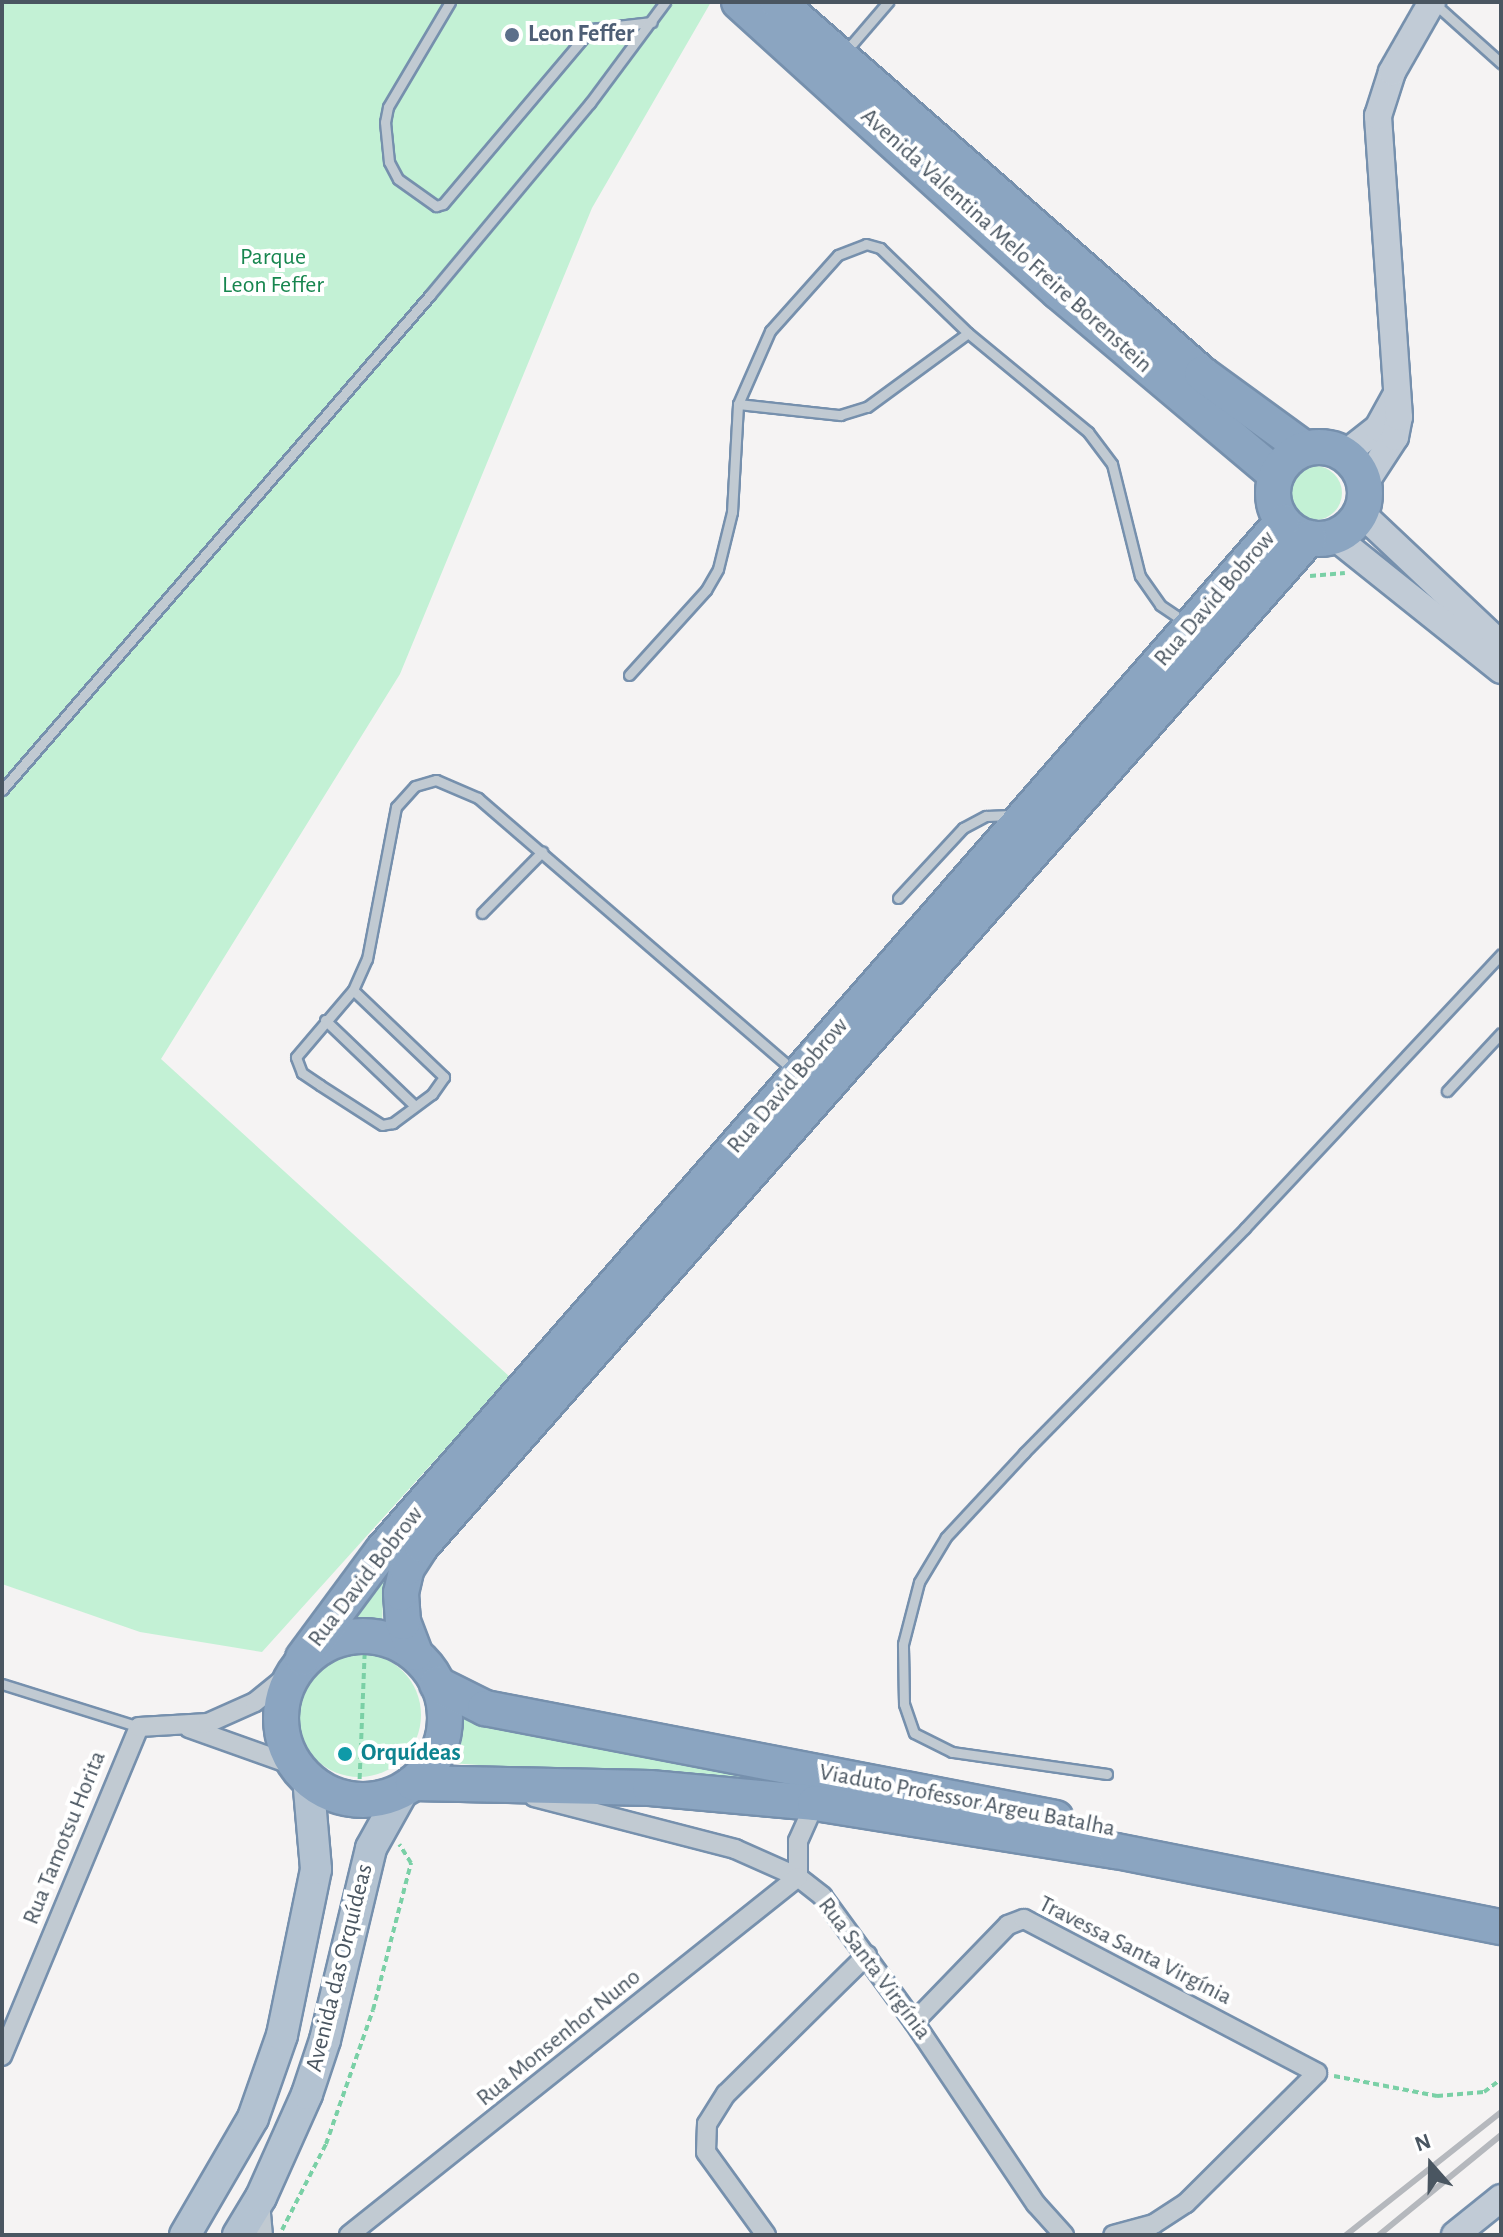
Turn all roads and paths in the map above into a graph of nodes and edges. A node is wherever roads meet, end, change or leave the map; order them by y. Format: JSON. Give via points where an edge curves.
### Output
{"nodes":[{"id":1,"x":450,"y":2,"type":"edge"},
{"id":2,"x":665,"y":2,"type":"edge"},
{"id":3,"x":739,"y":2,"type":"edge"},
{"id":4,"x":778,"y":2,"type":"edge"},
{"id":5,"x":888,"y":2,"type":"edge"},
{"id":6,"x":1432,"y":2,"type":"edge"},
{"id":7,"x":652,"y":22,"type":"junction"},
{"id":8,"x":840,"y":58,"type":"junction"},
{"id":9,"x":1501,"y":63,"type":"edge"},
{"id":10,"x":968,"y":333,"type":"junction"},
{"id":11,"x":1396,"y":396,"type":"junction"},
{"id":12,"x":738,"y":404,"type":"junction"},
{"id":13,"x":1305,"y":449,"type":"junction"},
{"id":14,"x":1345,"y":454,"type":"junction"},
{"id":15,"x":1276,"y":475,"type":"junction"},
{"id":16,"x":1363,"y":498,"type":"junction"},
{"id":17,"x":1309,"y":532,"type":"junction"},
{"id":18,"x":1191,"y":626,"type":"junction"},
{"id":19,"x":1501,"y":645,"type":"edge"},
{"id":20,"x":1501,"y":670,"type":"edge"},
{"id":21,"x":629,"y":675,"type":"dead end"},
{"id":22,"x":2,"y":790,"type":"edge"},
{"id":23,"x":1024,"y":816,"type":"junction"},
{"id":24,"x":542,"y":852,"type":"junction"},
{"id":25,"x":898,"y":898,"type":"dead end"},
{"id":26,"x":482,"y":913,"type":"dead end"},
{"id":27,"x":1501,"y":954,"type":"edge"},
{"id":28,"x":353,"y":990,"type":"junction"},
{"id":29,"x":325,"y":1020,"type":"junction"},
{"id":30,"x":1501,"y":1033,"type":"edge"},
{"id":31,"x":798,"y":1074,"type":"junction"},
{"id":32,"x":1447,"y":1091,"type":"dead end"},
{"id":33,"x":415,"y":1106,"type":"junction"},
{"id":34,"x":415,"y":1653,"type":"junction"},
{"id":35,"x":297,"y":1665,"type":"junction"},
{"id":36,"x":2,"y":1684,"type":"edge"},
{"id":37,"x":437,"y":1684,"type":"junction"},
{"id":38,"x":139,"y":1727,"type":"junction"},
{"id":39,"x":186,"y":1727,"type":"junction"},
{"id":40,"x":302,"y":1772,"type":"junction"},
{"id":41,"x":1107,"y":1774,"type":"dead end"},
{"id":42,"x":495,"y":1783,"type":"junction"},
{"id":43,"x":409,"y":1786,"type":"junction"},
{"id":44,"x":815,"y":1803,"type":"junction"},
{"id":45,"x":1123,"y":1842,"type":"junction"},
{"id":46,"x":798,"y":1877,"type":"junction"},
{"id":47,"x":1501,"y":1910,"type":"edge"},
{"id":48,"x":1501,"y":1927,"type":"edge"},
{"id":49,"x":867,"y":1955,"type":"junction"},
{"id":50,"x":914,"y":2022,"type":"junction"},
{"id":51,"x":2,"y":2056,"type":"edge"},
{"id":52,"x":1317,"y":2073,"type":"junction"},
{"id":53,"x":1501,"y":2079,"type":"edge"},
{"id":54,"x":261,"y":2197,"type":"junction"},
{"id":55,"x":1501,"y":2198,"type":"edge"},
{"id":56,"x":185,"y":2235,"type":"edge"},
{"id":57,"x":238,"y":2235,"type":"edge"},
{"id":58,"x":263,"y":2235,"type":"edge"},
{"id":59,"x":349,"y":2235,"type":"edge"},
{"id":60,"x":766,"y":2235,"type":"edge"},
{"id":61,"x":1064,"y":2235,"type":"edge"},
{"id":62,"x":1113,"y":2235,"type":"edge"},
{"id":63,"x":1455,"y":2235,"type":"edge"}],
"edges":[{"from":1,"to":7,"type":"lane","via":[[388,107],[385,122],[389,162],[398,179],[436,206],[591,29]]},
{"from":2,"to":7,"type":"lane"},
{"from":3,"to":15,"type":"highway","name":"Avenida Valentina Melo Freire Borenstein","via":[[1059,292]]},
{"from":4,"to":8,"type":"highway","name":"Avenida Valentina Melo Freire Borenstein"},
{"from":5,"to":8,"type":"lane"},
{"from":6,"to":9,"type":"lane"},
{"from":6,"to":11,"type":"main road","via":[[1392,72],[1378,116]]},
{"from":7,"to":22,"type":"lane","via":[[430,295]]},
{"from":8,"to":13,"type":"highway","name":"Avenida Valentina Melo Freire Borenstein","via":[[1202,374]]},
{"from":10,"to":12,"type":"lane","via":[[867,407],[840,415]]},
{"from":10,"to":12,"type":"lane","via":[[880,248],[853,245],[770,331]]},
{"from":10,"to":18,"type":"lane","via":[[1088,432],[1112,464],[1140,576],[1160,605]]},
{"from":11,"to":14,"type":"main road","via":[[1378,428]]},
{"from":11,"to":16,"type":"main road","via":[[1398,430]]},
{"from":12,"to":21,"type":"lane","via":[[732,512],[718,569],[706,590]]},
{"from":13,"to":14,"type":"highway","via":[[1327,447]]},
{"from":13,"to":15,"type":"highway"},
{"from":14,"to":16,"type":"highway"},
{"from":15,"to":17,"type":"highway","via":[[1273,500]]},
{"from":16,"to":17,"type":"highway"},
{"from":16,"to":19,"type":"main road"},
{"from":17,"to":18,"type":"highway","name":"Rua David Bobrow"},
{"from":17,"to":20,"type":"main road"},
{"from":17,"to":34,"type":"highway","name":"Rua David Bobrow","via":[[422,1545],[407,1568],[401,1593],[403,1622]]},
{"from":18,"to":23,"type":"highway","name":"Rua David Bobrow"},
{"from":23,"to":25,"type":"lane","via":[[986,816],[963,828]]},
{"from":23,"to":31,"type":"highway","name":"Rua David Bobrow"},
{"from":24,"to":26,"type":"lane"},
{"from":24,"to":28,"type":"lane","via":[[478,798],[454,785],[436,780],[415,786],[396,807],[367,959]]},
{"from":24,"to":31,"type":"lane"},
{"from":27,"to":41,"type":"lane","via":[[946,1537],[919,1582],[903,1644],[904,1704],[914,1733],[952,1752]]},
{"from":28,"to":29,"type":"lane"},
{"from":28,"to":33,"type":"lane","via":[[441,1070],[442,1085]]},
{"from":29,"to":33,"type":"lane"},
{"from":29,"to":33,"type":"lane","via":[[296,1057],[302,1073],[382,1125]]},
{"from":30,"to":32,"type":"lane"},
{"from":31,"to":35,"type":"highway","name":"Rua David Bobrow","via":[[383,1550]]},
{"from":34,"to":35,"type":"highway","name":"Rua David Bobrow","via":[[363,1637],[329,1644]]},
{"from":34,"to":37,"type":"highway","name":"Rua David Bobrow"},
{"from":35,"to":39,"type":"street","via":[[255,1702]]},
{"from":35,"to":40,"type":"highway","name":"Rua David Bobrow","via":[[282,1724]]},
{"from":36,"to":38,"type":"lane"},
{"from":37,"to":43,"type":"highway","name":"Rua David Bobrow","via":[[444,1704],[443,1735],[430,1764]]},
{"from":37,"to":45,"type":"highway","name":"Viaduto Professor Argeu Batalha","via":[[485,1708]]},
{"from":38,"to":39,"type":"street"},
{"from":38,"to":51,"type":"street","name":"Rua Tamotsu Horita"},
{"from":39,"to":40,"type":"street"},
{"from":40,"to":43,"type":"highway","via":[[331,1793],[356,1799]]},
{"from":40,"to":56,"type":"main road","name":"Avenida das Orquídeas","via":[[316,1869],[282,2035],[253,2118]]},
{"from":42,"to":43,"type":"highway","name":"Rua Santa Virgínia"},
{"from":42,"to":44,"type":"highway","name":"Viaduto Professor Argeu Batalha","via":[[650,1788]]},
{"from":42,"to":46,"type":"street","name":"Rua Santa Virgínia","via":[[735,1849]]},
{"from":43,"to":54,"type":"main road","name":"Avenida das Orquídeas","via":[[371,1848],[325,2040]]},
{"from":44,"to":45,"type":"highway","name":"Viaduto Professor Argeu Batalha"},
{"from":44,"to":46,"type":"street","via":[[798,1841]]},
{"from":45,"to":47,"type":"highway","name":"Viaduto Professor Argeu Batalha"},
{"from":45,"to":48,"type":"highway","name":"Viaduto Professor Argeu Batalha"},
{"from":46,"to":49,"type":"street","name":"Rua Santa Virgínia","via":[[822,1896]]},
{"from":46,"to":59,"type":"street","name":"Rua Monsenhor Nuno"},
{"from":49,"to":50,"type":"street","name":"Rua Santa Virgínia"},
{"from":49,"to":60,"type":"street","via":[[726,2094],[707,2124],[706,2152]]},
{"from":50,"to":52,"type":"street","name":"Travessa Santa Virgínia","via":[[1008,1925],[1024,1919]]},
{"from":50,"to":61,"type":"street","name":"Rua Santa Virgínia","via":[[1036,2204]]},
{"from":52,"to":53,"type":"path","via":[[1437,2096],[1484,2092]]},
{"from":52,"to":62,"type":"street","via":[[1186,2203],[1154,2224]]},
{"from":54,"to":57,"type":"main road","name":"Avenida das Orquídeas"},
{"from":54,"to":58,"type":"street"},
{"from":55,"to":63,"type":"main road"}]}
